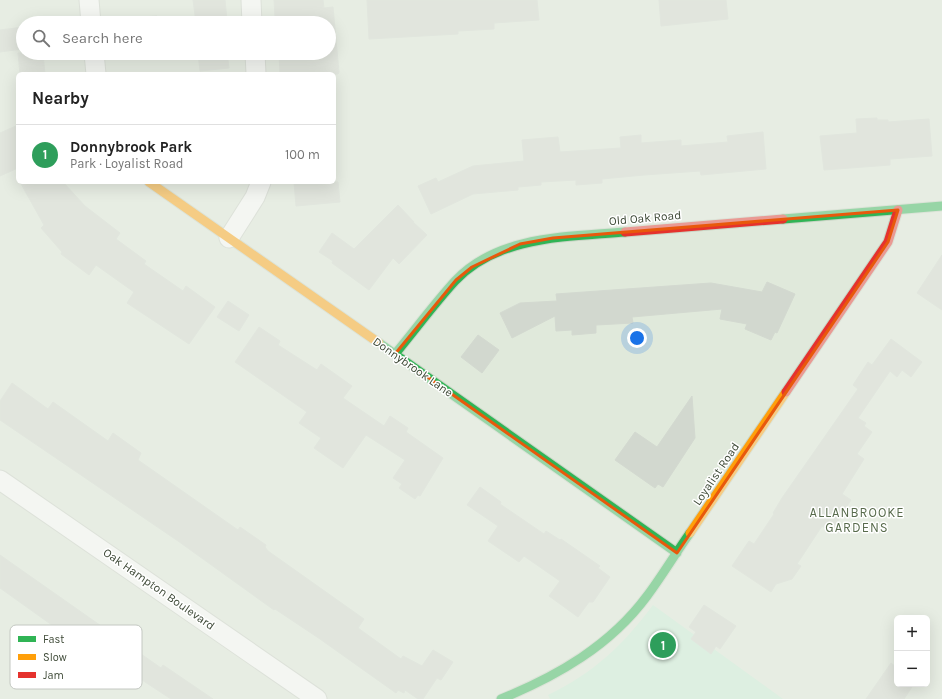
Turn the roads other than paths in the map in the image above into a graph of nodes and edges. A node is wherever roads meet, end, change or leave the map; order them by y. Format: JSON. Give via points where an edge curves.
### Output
{"nodes":[{"id":1,"x":89,"y":0,"type":"edge"},
{"id":2,"x":251,"y":0,"type":"edge"},
{"id":3,"x":90,"y":16,"type":"edge"},
{"id":4,"x":252,"y":16,"type":"edge"},
{"id":5,"x":95,"y":60,"type":"edge"},
{"id":6,"x":255,"y":60,"type":"edge"},
{"id":7,"x":96,"y":72,"type":"edge"},
{"id":8,"x":256,"y":72,"type":"edge"},
{"id":9,"x":152,"y":184,"type":"edge"},
{"id":10,"x":260,"y":184,"type":"edge"},
{"id":11,"x":942,"y":206,"type":"edge"},
{"id":12,"x":898,"y":210,"type":"junction"},
{"id":13,"x":229,"y":238,"type":"junction"},
{"id":14,"x":395,"y":354,"type":"junction"},
{"id":15,"x":0,"y":480,"type":"edge"},
{"id":16,"x":677,"y":553,"type":"junction"},
{"id":17,"x":317,"y":699,"type":"edge"},
{"id":18,"x":501,"y":699,"type":"edge"}],
"edges":[{"from":1,"to":3,"type":"street"},
{"from":2,"to":4,"type":"street"},
{"from":5,"to":7,"type":"street"},
{"from":6,"to":8,"type":"street"},
{"from":9,"to":13,"type":"street","name":"Donnybrook Lane"},
{"from":10,"to":13,"type":"street","via":[[256,197]]},
{"from":11,"to":12,"type":"street","name":"Old Oak Road"},
{"from":12,"to":14,"type":"street","name":"Old Oak Road","via":[[553,238],[520,244],[492,255],[456,280]]},
{"from":12,"to":16,"type":"street","name":"Loyalist Road","via":[[888,242]]},
{"from":13,"to":14,"type":"street","name":"Donnybrook Lane"},
{"from":14,"to":16,"type":"street","name":"Donnybrook Lane"},
{"from":15,"to":17,"type":"street","name":"Oak Hampton Boulevard"},
{"from":16,"to":18,"type":"street","name":"Loyalist Road","via":[[636,608],[594,649],[554,676]]}]}
